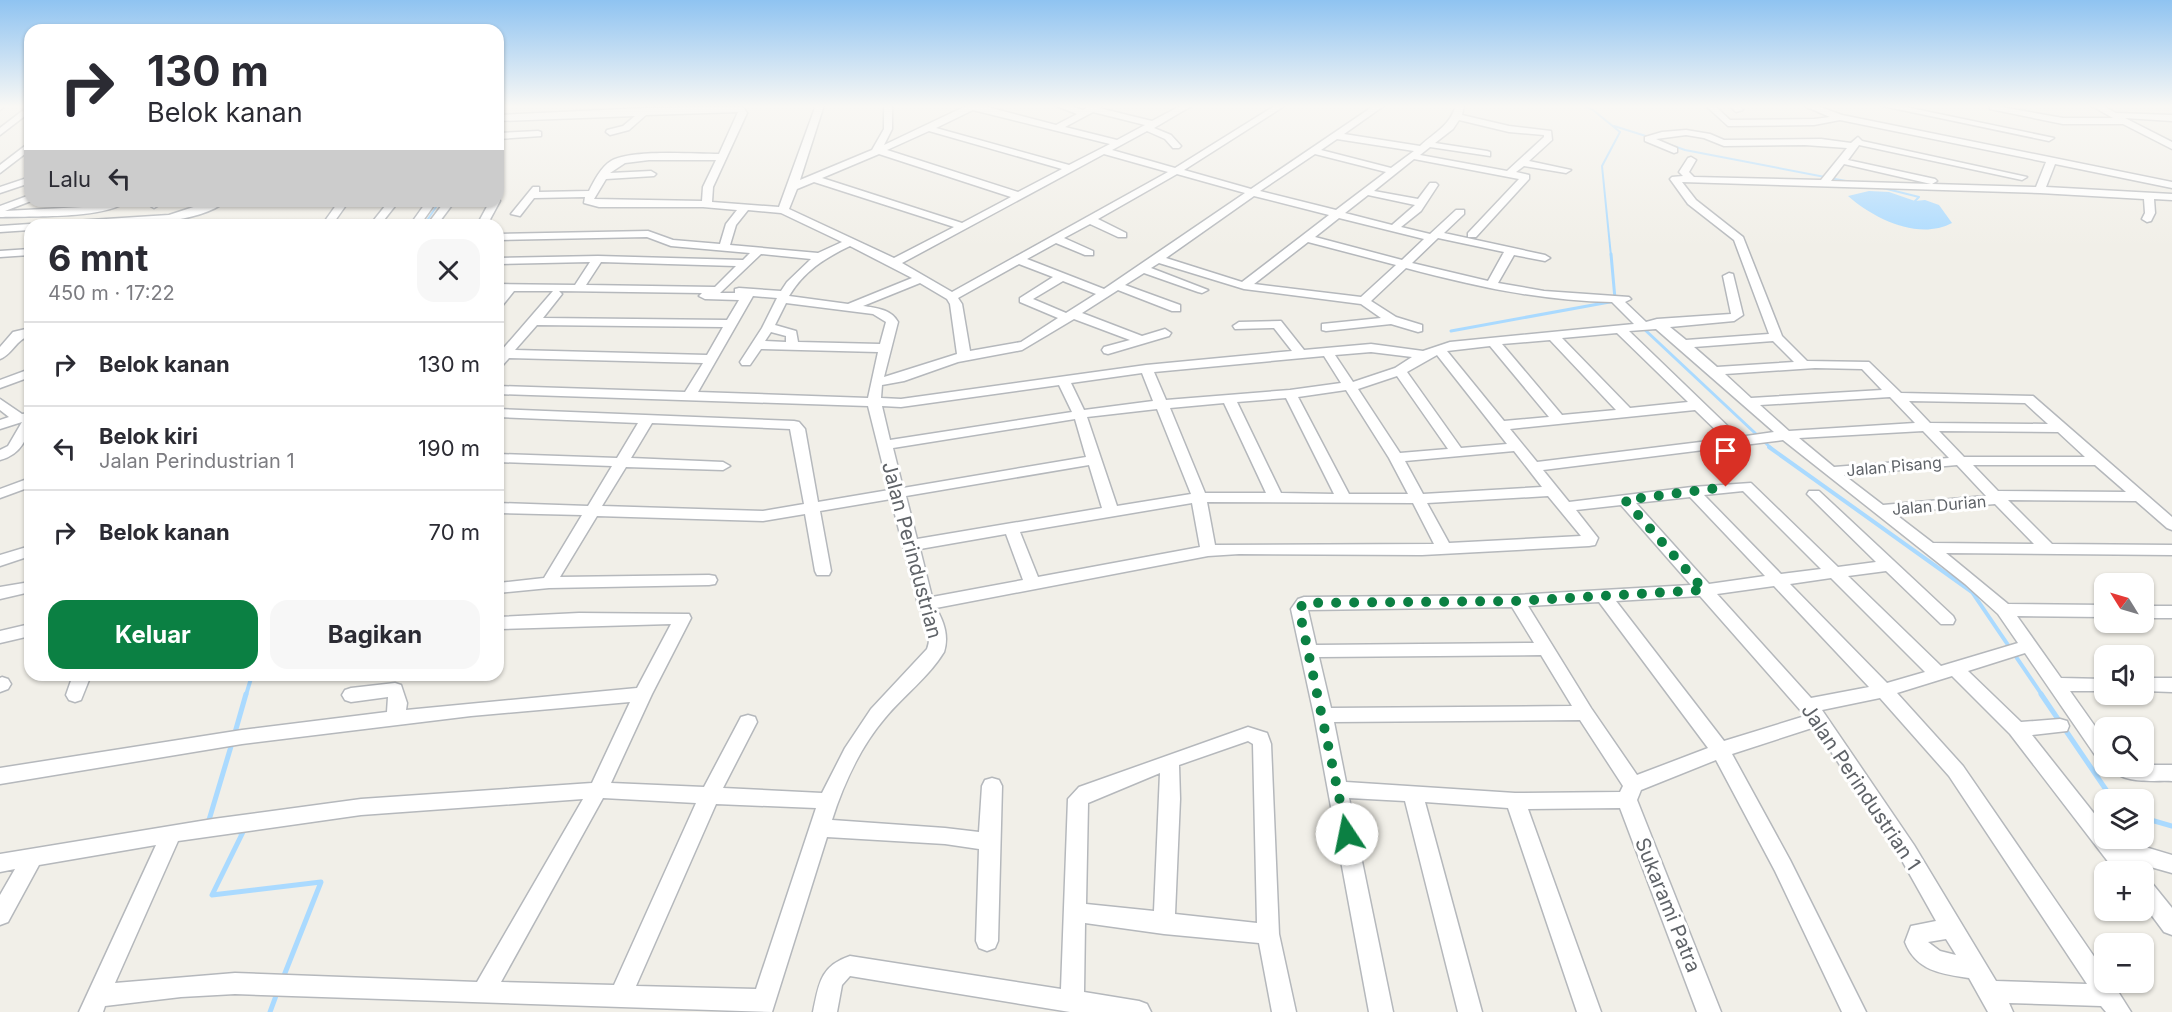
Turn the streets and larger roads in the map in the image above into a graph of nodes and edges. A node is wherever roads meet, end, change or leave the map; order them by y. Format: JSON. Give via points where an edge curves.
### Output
{"nodes":[{"id":1,"x":21,"y":152,"type":"edge"},
{"id":2,"x":724,"y":152,"type":"edge"},
{"id":3,"x":804,"y":152,"type":"edge"},
{"id":4,"x":872,"y":152,"type":"edge"},
{"id":5,"x":884,"y":152,"type":"edge"},
{"id":6,"x":1013,"y":152,"type":"edge"},
{"id":7,"x":1102,"y":152,"type":"edge"},
{"id":8,"x":1108,"y":152,"type":"edge"},
{"id":9,"x":1206,"y":152,"type":"edge"},
{"id":10,"x":1311,"y":152,"type":"edge"},
{"id":11,"x":1318,"y":152,"type":"edge"},
{"id":12,"x":1417,"y":152,"type":"edge"},
{"id":13,"x":1429,"y":152,"type":"edge"},
{"id":14,"x":1457,"y":152,"type":"edge"},
{"id":15,"x":1532,"y":152,"type":"edge"},
{"id":16,"x":1848,"y":152,"type":"edge"},
{"id":17,"x":1897,"y":152,"type":"edge"},
{"id":18,"x":2018,"y":152,"type":"edge"},
{"id":19,"x":2040,"y":152,"type":"edge"},
{"id":20,"x":1487,"y":154,"type":"dead end"},
{"id":21,"x":2037,"y":156,"type":"junction"},
{"id":22,"x":722,"y":157,"type":"junction"},
{"id":23,"x":1691,"y":160,"type":"dead end"},
{"id":24,"x":2052,"y":160,"type":"junction"},
{"id":25,"x":1841,"y":161,"type":"junction"},
{"id":26,"x":1520,"y":162,"type":"junction"},
{"id":27,"x":1072,"y":169,"type":"junction"},
{"id":28,"x":0,"y":170,"type":"edge"},
{"id":29,"x":1566,"y":170,"type":"dead end"},
{"id":30,"x":1176,"y":171,"type":"junction"},
{"id":31,"x":1393,"y":171,"type":"junction"},
{"id":32,"x":1510,"y":173,"type":"junction"},
{"id":33,"x":651,"y":174,"type":"dead end"},
{"id":34,"x":604,"y":176,"type":"junction"},
{"id":35,"x":2022,"y":177,"type":"dead end"},
{"id":36,"x":812,"y":178,"type":"junction"},
{"id":37,"x":1691,"y":179,"type":"junction"},
{"id":38,"x":1827,"y":180,"type":"junction"},
{"id":39,"x":24,"y":181,"type":"edge"},
{"id":40,"x":1932,"y":181,"type":"dead end"},
{"id":41,"x":1433,"y":185,"type":"dead end"},
{"id":42,"x":2172,"y":185,"type":"edge"},
{"id":43,"x":538,"y":187,"type":"dead end"},
{"id":44,"x":793,"y":187,"type":"junction"},
{"id":45,"x":4,"y":188,"type":"edge"},
{"id":46,"x":2040,"y":190,"type":"junction"},
{"id":47,"x":24,"y":191,"type":"edge"},
{"id":48,"x":1252,"y":192,"type":"junction"},
{"id":49,"x":1366,"y":192,"type":"junction"},
{"id":50,"x":592,"y":194,"type":"junction"},
{"id":51,"x":530,"y":195,"type":"junction"},
{"id":52,"x":1019,"y":196,"type":"junction"},
{"id":53,"x":2149,"y":196,"type":"junction"},
{"id":54,"x":2172,"y":198,"type":"edge"},
{"id":55,"x":24,"y":201,"type":"edge"},
{"id":56,"x":1422,"y":203,"type":"junction"},
{"id":57,"x":707,"y":204,"type":"junction"},
{"id":58,"x":105,"y":207,"type":"edge"},
{"id":59,"x":207,"y":207,"type":"edge"},
{"id":60,"x":389,"y":207,"type":"edge"},
{"id":61,"x":745,"y":207,"type":"junction"},
{"id":62,"x":783,"y":210,"type":"junction"},
{"id":63,"x":0,"y":212,"type":"edge"},
{"id":64,"x":1460,"y":212,"type":"dead end"},
{"id":65,"x":516,"y":214,"type":"dead end"},
{"id":66,"x":1338,"y":214,"type":"junction"},
{"id":67,"x":153,"y":219,"type":"edge"},
{"id":68,"x":380,"y":219,"type":"edge"},
{"id":69,"x":1089,"y":219,"type":"junction"},
{"id":70,"x":2147,"y":219,"type":"dead end"},
{"id":71,"x":962,"y":226,"type":"junction"},
{"id":72,"x":24,"y":227,"type":"edge"},
{"id":73,"x":1394,"y":228,"type":"junction"},
{"id":74,"x":0,"y":229,"type":"edge"},
{"id":75,"x":1122,"y":235,"type":"dead end"},
{"id":76,"x":1472,"y":235,"type":"dead end"},
{"id":77,"x":1433,"y":236,"type":"junction"},
{"id":78,"x":504,"y":237,"type":"edge"},
{"id":79,"x":1054,"y":238,"type":"junction"},
{"id":80,"x":1307,"y":238,"type":"junction"},
{"id":81,"x":850,"y":242,"type":"junction"},
{"id":82,"x":724,"y":247,"type":"junction"},
{"id":83,"x":759,"y":250,"type":"junction"},
{"id":84,"x":24,"y":252,"type":"edge"},
{"id":85,"x":1510,"y":252,"type":"junction"},
{"id":86,"x":1089,"y":253,"type":"dead end"},
{"id":87,"x":0,"y":254,"type":"edge"},
{"id":88,"x":819,"y":256,"type":"junction"},
{"id":89,"x":1545,"y":258,"type":"dead end"},
{"id":90,"x":598,"y":259,"type":"junction"},
{"id":91,"x":1017,"y":259,"type":"junction"},
{"id":92,"x":1158,"y":259,"type":"junction"},
{"id":93,"x":504,"y":261,"type":"edge"},
{"id":94,"x":744,"y":263,"type":"junction"},
{"id":95,"x":894,"y":263,"type":"junction"},
{"id":96,"x":1404,"y":264,"type":"junction"},
{"id":97,"x":1143,"y":269,"type":"junction"},
{"id":98,"x":1062,"y":276,"type":"junction"},
{"id":99,"x":1729,"y":276,"type":"dead end"},
{"id":100,"x":920,"y":279,"type":"junction"},
{"id":101,"x":1117,"y":286,"type":"junction"},
{"id":102,"x":1244,"y":286,"type":"junction"},
{"id":103,"x":1491,"y":286,"type":"junction"},
{"id":104,"x":579,"y":287,"type":"junction"},
{"id":105,"x":504,"y":290,"type":"edge"},
{"id":106,"x":504,"y":290,"type":"edge"},
{"id":107,"x":718,"y":290,"type":"junction"},
{"id":108,"x":1202,"y":290,"type":"dead end"},
{"id":109,"x":1105,"y":293,"type":"junction"},
{"id":110,"x":556,"y":294,"type":"junction"},
{"id":111,"x":747,"y":294,"type":"junction"},
{"id":112,"x":783,"y":297,"type":"junction"},
{"id":113,"x":952,"y":297,"type":"junction"},
{"id":114,"x":1364,"y":301,"type":"junction"},
{"id":115,"x":850,"y":307,"type":"junction"},
{"id":116,"x":1176,"y":308,"type":"dead end"},
{"id":117,"x":1070,"y":316,"type":"junction"},
{"id":118,"x":1392,"y":320,"type":"junction"},
{"id":119,"x":533,"y":321,"type":"junction"},
{"id":120,"x":731,"y":324,"type":"junction"},
{"id":121,"x":1644,"y":325,"type":"junction"},
{"id":122,"x":1239,"y":326,"type":"dead end"},
{"id":123,"x":1326,"y":327,"type":"dead end"},
{"id":124,"x":768,"y":328,"type":"junction"},
{"id":125,"x":1418,"y":328,"type":"dead end"},
{"id":126,"x":1619,"y":328,"type":"junction"},
{"id":127,"x":24,"y":333,"type":"edge"},
{"id":128,"x":1165,"y":333,"type":"dead end"},
{"id":129,"x":1552,"y":336,"type":"junction"},
{"id":130,"x":1776,"y":338,"type":"junction"},
{"id":131,"x":1142,"y":340,"type":"junction"},
{"id":132,"x":1493,"y":342,"type":"junction"},
{"id":133,"x":1683,"y":344,"type":"junction"},
{"id":134,"x":757,"y":345,"type":"junction"},
{"id":135,"x":792,"y":345,"type":"junction"},
{"id":136,"x":886,"y":348,"type":"junction"},
{"id":137,"x":1108,"y":350,"type":"dead end"},
{"id":138,"x":1440,"y":350,"type":"junction"},
{"id":139,"x":1328,"y":353,"type":"junction"},
{"id":140,"x":1301,"y":354,"type":"junction"},
{"id":141,"x":0,"y":355,"type":"edge"},
{"id":142,"x":1424,"y":355,"type":"junction"},
{"id":143,"x":964,"y":356,"type":"junction"},
{"id":144,"x":504,"y":357,"type":"edge"},
{"id":145,"x":504,"y":359,"type":"edge"},
{"id":146,"x":711,"y":359,"type":"junction"},
{"id":147,"x":746,"y":362,"type":"dead end"},
{"id":148,"x":1804,"y":365,"type":"junction"},
{"id":149,"x":1146,"y":369,"type":"junction"},
{"id":150,"x":1400,"y":371,"type":"junction"},
{"id":151,"x":1713,"y":371,"type":"junction"},
{"id":152,"x":24,"y":375,"type":"edge"},
{"id":153,"x":1063,"y":380,"type":"junction"},
{"id":154,"x":876,"y":382,"type":"junction"},
{"id":155,"x":0,"y":384,"type":"edge"},
{"id":156,"x":1351,"y":386,"type":"junction"},
{"id":157,"x":504,"y":390,"type":"edge"},
{"id":158,"x":1290,"y":394,"type":"junction"},
{"id":159,"x":1896,"y":395,"type":"junction"},
{"id":160,"x":688,"y":398,"type":"junction"},
{"id":161,"x":1229,"y":399,"type":"junction"},
{"id":162,"x":1748,"y":402,"type":"junction"},
{"id":163,"x":0,"y":403,"type":"edge"},
{"id":164,"x":874,"y":403,"type":"junction"},
{"id":165,"x":1161,"y":404,"type":"junction"},
{"id":166,"x":1700,"y":405,"type":"junction"},
{"id":167,"x":1626,"y":412,"type":"junction"},
{"id":168,"x":504,"y":413,"type":"edge"},
{"id":169,"x":1080,"y":415,"type":"junction"},
{"id":170,"x":24,"y":417,"type":"edge"},
{"id":171,"x":648,"y":418,"type":"junction"},
{"id":172,"x":24,"y":419,"type":"edge"},
{"id":173,"x":1558,"y":419,"type":"junction"},
{"id":174,"x":24,"y":422,"type":"edge"},
{"id":175,"x":0,"y":425,"type":"edge"},
{"id":176,"x":1500,"y":426,"type":"junction"},
{"id":177,"x":1926,"y":426,"type":"junction"},
{"id":178,"x":2063,"y":428,"type":"junction"},
{"id":179,"x":1786,"y":435,"type":"junction"},
{"id":180,"x":1735,"y":441,"type":"junction"},
{"id":181,"x":884,"y":445,"type":"junction"},
{"id":182,"x":1516,"y":447,"type":"junction"},
{"id":183,"x":24,"y":448,"type":"edge"},
{"id":184,"x":1457,"y":452,"type":"junction"},
{"id":185,"x":6,"y":453,"type":"edge"},
{"id":186,"x":504,"y":458,"type":"edge"},
{"id":187,"x":1396,"y":458,"type":"junction"},
{"id":188,"x":1095,"y":460,"type":"junction"},
{"id":189,"x":1959,"y":461,"type":"junction"},
{"id":190,"x":2100,"y":461,"type":"junction"},
{"id":191,"x":621,"y":462,"type":"junction"},
{"id":192,"x":723,"y":466,"type":"dead end"},
{"id":193,"x":1533,"y":467,"type":"junction"},
{"id":194,"x":1830,"y":472,"type":"junction"},
{"id":195,"x":24,"y":486,"type":"edge"},
{"id":196,"x":1552,"y":491,"type":"junction"},
{"id":197,"x":1692,"y":491,"type":"junction"},
{"id":198,"x":0,"y":494,"type":"edge"},
{"id":199,"x":1814,"y":494,"type":"dead end"},
{"id":200,"x":898,"y":495,"type":"junction"},
{"id":201,"x":1199,"y":497,"type":"junction"},
{"id":202,"x":1275,"y":497,"type":"junction"},
{"id":203,"x":1997,"y":497,"type":"junction"},
{"id":204,"x":2140,"y":497,"type":"junction"},
{"id":205,"x":1344,"y":498,"type":"junction"},
{"id":206,"x":1419,"y":499,"type":"junction"},
{"id":207,"x":1625,"y":500,"type":"junction"},
{"id":208,"x":1566,"y":507,"type":"junction"},
{"id":209,"x":814,"y":508,"type":"junction"},
{"id":210,"x":1880,"y":510,"type":"junction"},
{"id":211,"x":504,"y":512,"type":"edge"},
{"id":212,"x":590,"y":512,"type":"junction"},
{"id":213,"x":1111,"y":512,"type":"junction"},
{"id":214,"x":2172,"y":525,"type":"edge"},
{"id":215,"x":1011,"y":528,"type":"junction"},
{"id":216,"x":910,"y":545,"type":"junction"},
{"id":217,"x":1929,"y":548,"type":"junction"},
{"id":218,"x":2047,"y":548,"type":"junction"},
{"id":219,"x":1444,"y":549,"type":"junction"},
{"id":220,"x":2172,"y":550,"type":"edge"},
{"id":221,"x":1208,"y":551,"type":"junction"},
{"id":222,"x":24,"y":553,"type":"edge"},
{"id":223,"x":0,"y":561,"type":"edge"},
{"id":224,"x":1890,"y":565,"type":"junction"},
{"id":225,"x":823,"y":571,"type":"dead end"},
{"id":226,"x":1835,"y":572,"type":"junction"},
{"id":227,"x":709,"y":580,"type":"dead end"},
{"id":228,"x":1777,"y":580,"type":"junction"},
{"id":229,"x":549,"y":583,"type":"junction"},
{"id":230,"x":1033,"y":584,"type":"junction"},
{"id":231,"x":504,"y":587,"type":"edge"},
{"id":232,"x":24,"y":588,"type":"edge"},
{"id":233,"x":1704,"y":590,"type":"junction"},
{"id":234,"x":0,"y":593,"type":"edge"},
{"id":235,"x":1603,"y":596,"type":"junction"},
{"id":236,"x":1517,"y":601,"type":"junction"},
{"id":237,"x":926,"y":604,"type":"junction"},
{"id":238,"x":2004,"y":610,"type":"junction"},
{"id":239,"x":2094,"y":611,"type":"edge"},
{"id":240,"x":2154,"y":612,"type":"edge"},
{"id":241,"x":2172,"y":612,"type":"edge"},
{"id":242,"x":1947,"y":620,"type":"dead end"},
{"id":243,"x":504,"y":623,"type":"edge"},
{"id":244,"x":24,"y":631,"type":"edge"},
{"id":245,"x":0,"y":637,"type":"edge"},
{"id":246,"x":1547,"y":649,"type":"junction"},
{"id":247,"x":2018,"y":649,"type":"junction"},
{"id":248,"x":1308,"y":651,"type":"junction"},
{"id":249,"x":1946,"y":671,"type":"junction"},
{"id":250,"x":80,"y":681,"type":"edge"},
{"id":251,"x":2057,"y":684,"type":"junction"},
{"id":252,"x":2094,"y":685,"type":"edge"},
{"id":253,"x":2154,"y":685,"type":"edge"},
{"id":254,"x":2172,"y":685,"type":"edge"},
{"id":255,"x":1883,"y":691,"type":"junction"},
{"id":256,"x":643,"y":694,"type":"junction"},
{"id":257,"x":75,"y":695,"type":"dead end"},
{"id":258,"x":351,"y":695,"type":"dead end"},
{"id":259,"x":1585,"y":713,"type":"junction"},
{"id":260,"x":1813,"y":713,"type":"junction"},
{"id":261,"x":1323,"y":716,"type":"junction"},
{"id":262,"x":394,"y":719,"type":"junction"},
{"id":263,"x":748,"y":722,"type":"dead end"},
{"id":264,"x":2060,"y":726,"type":"dead end"},
{"id":265,"x":2017,"y":729,"type":"junction"},
{"id":266,"x":2094,"y":738,"type":"edge"},
{"id":267,"x":1721,"y":751,"type":"junction"},
{"id":268,"x":1169,"y":761,"type":"junction"},
{"id":269,"x":2154,"y":773,"type":"edge"},
{"id":270,"x":2172,"y":773,"type":"edge"},
{"id":271,"x":0,"y":776,"type":"edge"},
{"id":272,"x":992,"y":786,"type":"dead end"},
{"id":273,"x":598,"y":790,"type":"junction"},
{"id":274,"x":1338,"y":790,"type":"junction"},
{"id":275,"x":1413,"y":793,"type":"junction"},
{"id":276,"x":1630,"y":793,"type":"junction"},
{"id":277,"x":711,"y":794,"type":"junction"},
{"id":278,"x":828,"y":801,"type":"junction"},
{"id":279,"x":1515,"y":801,"type":"junction"},
{"id":280,"x":2094,"y":827,"type":"edge"},
{"id":281,"x":819,"y":828,"type":"junction"},
{"id":282,"x":171,"y":834,"type":"junction"},
{"id":283,"x":989,"y":842,"type":"junction"},
{"id":284,"x":2111,"y":849,"type":"edge"},
{"id":285,"x":2120,"y":849,"type":"edge"},
{"id":286,"x":33,"y":857,"type":"junction"},
{"id":287,"x":2121,"y":861,"type":"edge"},
{"id":288,"x":0,"y":863,"type":"edge"},
{"id":289,"x":2172,"y":864,"type":"edge"},
{"id":290,"x":2154,"y":902,"type":"edge"},
{"id":291,"x":1075,"y":912,"type":"junction"},
{"id":292,"x":0,"y":915,"type":"edge"},
{"id":293,"x":1164,"y":924,"type":"junction"},
{"id":294,"x":2172,"y":925,"type":"edge"},
{"id":295,"x":1952,"y":928,"type":"junction"},
{"id":296,"x":1268,"y":934,"type":"junction"},
{"id":297,"x":987,"y":941,"type":"dead end"},
{"id":298,"x":1976,"y":969,"type":"junction"},
{"id":299,"x":483,"y":992,"type":"junction"},
{"id":300,"x":621,"y":994,"type":"junction"},
{"id":301,"x":1072,"y":1002,"type":"junction"},
{"id":302,"x":1995,"y":1002,"type":"edge"},
{"id":303,"x":2112,"y":1003,"type":"edge"},
{"id":304,"x":94,"y":1004,"type":"edge"},
{"id":305,"x":762,"y":1006,"type":"edge"},
{"id":306,"x":1709,"y":1011,"type":"edge"},
{"id":307,"x":825,"y":1012,"type":"edge"},
{"id":308,"x":1139,"y":1012,"type":"edge"},
{"id":309,"x":1284,"y":1012,"type":"edge"},
{"id":310,"x":1381,"y":1012,"type":"edge"},
{"id":311,"x":1470,"y":1012,"type":"edge"},
{"id":312,"x":1588,"y":1012,"type":"edge"},
{"id":313,"x":1854,"y":1012,"type":"edge"}],
"edges":[{"from":1,"to":28,"type":"street"},
{"from":2,"to":22,"type":"street"},
{"from":3,"to":44,"type":"street"},
{"from":4,"to":36,"type":"street"},
{"from":5,"to":52,"type":"street"},
{"from":6,"to":27,"type":"street"},
{"from":7,"to":27,"type":"street"},
{"from":8,"to":30,"type":"street"},
{"from":9,"to":30,"type":"street"},
{"from":10,"to":48,"type":"street"},
{"from":11,"to":31,"type":"street"},
{"from":12,"to":31,"type":"street"},
{"from":13,"to":32,"type":"street"},
{"from":14,"to":20,"type":"street"},
{"from":15,"to":26,"type":"street"},
{"from":16,"to":25,"type":"street"},
{"from":17,"to":35,"type":"street"},
{"from":18,"to":21,"type":"street"},
{"from":19,"to":21,"type":"street"},
{"from":21,"to":24,"type":"street"},
{"from":22,"to":34,"type":"street","via":[[623,160]]},
{"from":22,"to":57,"type":"street","via":[[708,187]]},
{"from":23,"to":37,"type":"street","via":[[1684,172]]},
{"from":24,"to":42,"type":"street"},
{"from":24,"to":46,"type":"street"},
{"from":25,"to":38,"type":"street"},
{"from":25,"to":40,"type":"street"},
{"from":26,"to":29,"type":"street"},
{"from":26,"to":32,"type":"street"},
{"from":27,"to":52,"type":"street"},
{"from":30,"to":48,"type":"street"},
{"from":30,"to":69,"type":"street"},
{"from":31,"to":49,"type":"street"},
{"from":32,"to":76,"type":"street","via":[[1527,177]]},
{"from":33,"to":34,"type":"street"},
{"from":34,"to":50,"type":"street"},
{"from":36,"to":44,"type":"street"},
{"from":36,"to":71,"type":"street"},
{"from":37,"to":38,"type":"street"},
{"from":37,"to":130,"type":"street","via":[[1674,179],[1692,202],[1739,239]]},
{"from":38,"to":46,"type":"street","via":[[1885,187]]},
{"from":39,"to":45,"type":"street"},
{"from":41,"to":56,"type":"street"},
{"from":43,"to":51,"type":"street"},
{"from":44,"to":62,"type":"street"},
{"from":45,"to":47,"type":"street"},
{"from":46,"to":53,"type":"street"},
{"from":48,"to":66,"type":"street"},
{"from":48,"to":92,"type":"street"},
{"from":49,"to":56,"type":"street"},
{"from":49,"to":66,"type":"street"},
{"from":50,"to":51,"type":"street"},
{"from":50,"to":57,"type":"street","via":[[588,201],[594,204]]},
{"from":51,"to":65,"type":"street"},
{"from":52,"to":71,"type":"street"},
{"from":53,"to":54,"type":"street"},
{"from":53,"to":70,"type":"street"},
{"from":55,"to":63,"type":"street"},
{"from":56,"to":73,"type":"street"},
{"from":57,"to":61,"type":"street"},
{"from":58,"to":63,"type":"street"},
{"from":59,"to":67,"type":"street"},
{"from":60,"to":68,"type":"street"},
{"from":61,"to":62,"type":"street"},
{"from":61,"to":82,"type":"street","via":[[731,224]]},
{"from":62,"to":81,"type":"street"},
{"from":64,"to":77,"type":"street"},
{"from":66,"to":73,"type":"street"},
{"from":66,"to":80,"type":"street"},
{"from":69,"to":75,"type":"street"},
{"from":69,"to":79,"type":"street"},
{"from":71,"to":95,"type":"street"},
{"from":72,"to":74,"type":"street"},
{"from":73,"to":77,"type":"street"},
{"from":77,"to":85,"type":"street"},
{"from":77,"to":96,"type":"street"},
{"from":78,"to":82,"type":"street","via":[[648,234],[671,243]]},
{"from":79,"to":86,"type":"street"},
{"from":79,"to":91,"type":"street"},
{"from":80,"to":96,"type":"street"},
{"from":80,"to":102,"type":"street"},
{"from":81,"to":88,"type":"street"},
{"from":81,"to":95,"type":"street"},
{"from":82,"to":83,"type":"street"},
{"from":83,"to":88,"type":"street"},
{"from":83,"to":94,"type":"street"},
{"from":84,"to":87,"type":"street"},
{"from":85,"to":89,"type":"street"},
{"from":85,"to":103,"type":"street"},
{"from":88,"to":112,"type":"street"},
{"from":90,"to":93,"type":"street"},
{"from":90,"to":94,"type":"street"},
{"from":90,"to":104,"type":"street"},
{"from":91,"to":98,"type":"street"},
{"from":91,"to":113,"type":"street"},
{"from":92,"to":97,"type":"street"},
{"from":92,"to":102,"type":"street"},
{"from":94,"to":107,"type":"street"},
{"from":95,"to":100,"type":"street"},
{"from":96,"to":103,"type":"street"},
{"from":96,"to":114,"type":"street"},
{"from":97,"to":101,"type":"street"},
{"from":97,"to":108,"type":"street"},
{"from":98,"to":109,"type":"street"},
{"from":98,"to":117,"type":"street","via":[[1024,300]]},
{"from":99,"to":121,"type":"street","via":[[1736,316]]},
{"from":100,"to":113,"type":"street"},
{"from":100,"to":115,"type":"street"},
{"from":101,"to":109,"type":"street"},
{"from":101,"to":116,"type":"street"},
{"from":102,"to":114,"type":"street"},
{"from":103,"to":121,"type":"street","via":[[1544,296],[1616,299]]},
{"from":104,"to":105,"type":"street"},
{"from":104,"to":107,"type":"street"},
{"from":106,"to":110,"type":"street"},
{"from":107,"to":111,"type":"street"},
{"from":109,"to":117,"type":"street"},
{"from":110,"to":111,"type":"street"},
{"from":110,"to":119,"type":"street"},
{"from":111,"to":112,"type":"street"},
{"from":111,"to":120,"type":"street"},
{"from":112,"to":115,"type":"street"},
{"from":112,"to":124,"type":"street"},
{"from":113,"to":143,"type":"street"},
{"from":114,"to":118,"type":"street"},
{"from":115,"to":136,"type":"street","name":"Jalan Perindustrian","via":[[876,311],[890,318]]},
{"from":117,"to":131,"type":"street"},
{"from":117,"to":143,"type":"street","via":[[1010,351]]},
{"from":118,"to":123,"type":"street"},
{"from":118,"to":125,"type":"street"},
{"from":119,"to":120,"type":"street"},
{"from":119,"to":144,"type":"street"},
{"from":120,"to":146,"type":"street"},
{"from":121,"to":126,"type":"street"},
{"from":121,"to":133,"type":"street"},
{"from":122,"to":140,"type":"street","via":[[1277,324]]},
{"from":124,"to":134,"type":"street"},
{"from":124,"to":135,"type":"street","via":[[792,334]]},
{"from":126,"to":129,"type":"street"},
{"from":126,"to":166,"type":"street"},
{"from":127,"to":141,"type":"street","via":[[17,334]]},
{"from":128,"to":131,"type":"street"},
{"from":129,"to":132,"type":"street"},
{"from":129,"to":167,"type":"street"},
{"from":130,"to":133,"type":"street"},
{"from":130,"to":148,"type":"street"},
{"from":131,"to":137,"type":"street"},
{"from":132,"to":138,"type":"street"},
{"from":132,"to":173,"type":"street"},
{"from":133,"to":151,"type":"street"},
{"from":134,"to":135,"type":"street"},
{"from":134,"to":147,"type":"street"},
{"from":135,"to":136,"type":"street"},
{"from":136,"to":154,"type":"street","name":"Jalan Perindustrian"},
{"from":138,"to":142,"type":"street"},
{"from":138,"to":176,"type":"street"},
{"from":139,"to":140,"type":"street"},
{"from":139,"to":142,"type":"street","via":[[1371,348]]},
{"from":139,"to":156,"type":"street"},
{"from":140,"to":149,"type":"street"},
{"from":142,"to":150,"type":"street"},
{"from":143,"to":154,"type":"street","via":[[903,378]]},
{"from":145,"to":146,"type":"street"},
{"from":146,"to":160,"type":"street"},
{"from":148,"to":151,"type":"street"},
{"from":148,"to":159,"type":"street","via":[[1863,364]]},
{"from":149,"to":153,"type":"street"},
{"from":149,"to":165,"type":"street"},
{"from":150,"to":156,"type":"street","via":[[1372,383]]},
{"from":150,"to":184,"type":"street"},
{"from":151,"to":162,"type":"street"},
{"from":152,"to":155,"type":"street"},
{"from":153,"to":164,"type":"street","via":[[901,403]]},
{"from":153,"to":169,"type":"street"},
{"from":154,"to":164,"type":"street","name":"Jalan Perindustrian"},
{"from":156,"to":158,"type":"street"},
{"from":156,"to":187,"type":"street"},
{"from":157,"to":160,"type":"street"},
{"from":158,"to":161,"type":"street"},
{"from":158,"to":205,"type":"street"},
{"from":159,"to":162,"type":"street"},
{"from":159,"to":177,"type":"street"},
{"from":159,"to":178,"type":"street","via":[[2024,398]]},
{"from":160,"to":164,"type":"street"},
{"from":161,"to":165,"type":"street"},
{"from":161,"to":202,"type":"street"},
{"from":162,"to":179,"type":"street"},
{"from":163,"to":170,"type":"street"},
{"from":164,"to":181,"type":"street","name":"Jalan Perindustrian"},
{"from":165,"to":169,"type":"street"},
{"from":165,"to":201,"type":"street"},
{"from":166,"to":167,"type":"street"},
{"from":166,"to":180,"type":"street"},
{"from":167,"to":173,"type":"street"},
{"from":168,"to":171,"type":"street"},
{"from":169,"to":181,"type":"street"},
{"from":169,"to":188,"type":"street"},
{"from":171,"to":191,"type":"street"},
{"from":171,"to":209,"type":"street","via":[[794,425]]},
{"from":172,"to":175,"type":"street"},
{"from":173,"to":176,"type":"street"},
{"from":174,"to":185,"type":"street"},
{"from":176,"to":182,"type":"street"},
{"from":177,"to":178,"type":"street"},
{"from":177,"to":179,"type":"street"},
{"from":177,"to":189,"type":"street"},
{"from":178,"to":190,"type":"street"},
{"from":179,"to":180,"type":"street"},
{"from":179,"to":194,"type":"street"},
{"from":180,"to":193,"type":"street"},
{"from":181,"to":200,"type":"street","name":"Jalan Perindustrian"},
{"from":182,"to":184,"type":"street"},
{"from":182,"to":193,"type":"street"},
{"from":183,"to":185,"type":"street"},
{"from":184,"to":187,"type":"street"},
{"from":186,"to":191,"type":"street"},
{"from":187,"to":206,"type":"street"},
{"from":188,"to":200,"type":"street"},
{"from":188,"to":213,"type":"street"},
{"from":189,"to":190,"type":"street","name":"Jalan Pisang"},
{"from":189,"to":194,"type":"street","name":"Jalan Pisang"},
{"from":189,"to":203,"type":"street"},
{"from":190,"to":204,"type":"street"},
{"from":191,"to":192,"type":"street"},
{"from":191,"to":212,"type":"street"},
{"from":193,"to":196,"type":"street"},
{"from":194,"to":210,"type":"street"},
{"from":195,"to":198,"type":"street"},
{"from":196,"to":206,"type":"street"},
{"from":196,"to":208,"type":"street"},
{"from":197,"to":207,"type":"street"},
{"from":197,"to":226,"type":"street","via":[[1746,486]]},
{"from":197,"to":228,"type":"street"},
{"from":199,"to":224,"type":"street"},
{"from":200,"to":209,"type":"street"},
{"from":200,"to":216,"type":"street","name":"Jalan Perindustrian"},
{"from":201,"to":202,"type":"street"},
{"from":201,"to":213,"type":"street"},
{"from":201,"to":221,"type":"street"},
{"from":202,"to":205,"type":"street"},
{"from":203,"to":204,"type":"street","name":"Jalan Durian"},
{"from":203,"to":210,"type":"street","name":"Jalan Durian"},
{"from":203,"to":218,"type":"street"},
{"from":204,"to":214,"type":"street"},
{"from":205,"to":206,"type":"street"},
{"from":206,"to":219,"type":"street"},
{"from":207,"to":208,"type":"street"},
{"from":207,"to":233,"type":"street","name":"Jalan Perindustrian 1"},
{"from":208,"to":219,"type":"street","via":[[1590,537],[1589,541]]},
{"from":209,"to":212,"type":"street","via":[[745,517]]},
{"from":209,"to":225,"type":"street"},
{"from":210,"to":217,"type":"street"},
{"from":211,"to":212,"type":"street"},
{"from":212,"to":229,"type":"street"},
{"from":213,"to":215,"type":"street"},
{"from":215,"to":216,"type":"street"},
{"from":215,"to":230,"type":"street"},
{"from":216,"to":237,"type":"street","name":"Jalan Perindustrian"},
{"from":217,"to":218,"type":"street"},
{"from":217,"to":238,"type":"street"},
{"from":218,"to":220,"type":"street"},
{"from":219,"to":221,"type":"street"},
{"from":221,"to":230,"type":"street"},
{"from":222,"to":223,"type":"street"},
{"from":224,"to":226,"type":"street"},
{"from":224,"to":242,"type":"street"},
{"from":226,"to":228,"type":"street"},
{"from":226,"to":249,"type":"street"},
{"from":227,"to":229,"type":"street"},
{"from":228,"to":233,"type":"street"},
{"from":228,"to":255,"type":"street"},
{"from":229,"to":231,"type":"street"},
{"from":230,"to":237,"type":"street"},
{"from":232,"to":234,"type":"street"},
{"from":233,"to":235,"type":"street"},
{"from":233,"to":260,"type":"street","name":"Jalan Perindustrian 1"},
{"from":235,"to":236,"type":"street"},
{"from":235,"to":267,"type":"street"},
{"from":236,"to":246,"type":"street","name":"Sukarami Patra"},
{"from":236,"to":248,"type":"street","via":[[1304,603],[1299,609]]},
{"from":237,"to":278,"type":"street","name":"Jalan Perindustrian","via":[[939,641],[935,652],[877,714]]},
{"from":238,"to":239,"type":"street"},
{"from":238,"to":247,"type":"street"},
{"from":240,"to":241,"type":"street"},
{"from":243,"to":256,"type":"street","via":[[682,617]]},
{"from":244,"to":245,"type":"street"},
{"from":246,"to":248,"type":"street"},
{"from":246,"to":259,"type":"street","name":"Sukarami Patra"},
{"from":247,"to":249,"type":"street"},
{"from":247,"to":251,"type":"street"},
{"from":248,"to":261,"type":"street"},
{"from":249,"to":255,"type":"street"},
{"from":249,"to":265,"type":"street"},
{"from":250,"to":257,"type":"street"},
{"from":251,"to":252,"type":"street"},
{"from":251,"to":266,"type":"street"},
{"from":253,"to":254,"type":"street"},
{"from":255,"to":260,"type":"street"},
{"from":255,"to":303,"type":"street","via":[[1956,771]]},
{"from":256,"to":262,"type":"street"},
{"from":256,"to":273,"type":"street"},
{"from":258,"to":262,"type":"street","via":[[396,690]]},
{"from":259,"to":261,"type":"street"},
{"from":259,"to":276,"type":"street","name":"Sukarami Patra"},
{"from":260,"to":267,"type":"street"},
{"from":260,"to":295,"type":"street","name":"Jalan Perindustrian 1","via":[[1907,851]]},
{"from":261,"to":274,"type":"street"},
{"from":262,"to":271,"type":"street","via":[[234,738]]},
{"from":263,"to":277,"type":"street"},
{"from":264,"to":265,"type":"street"},
{"from":265,"to":280,"type":"street"},
{"from":267,"to":276,"type":"street","via":[[1658,774]]},
{"from":267,"to":313,"type":"street","via":[[1783,866]]},
{"from":268,"to":291,"type":"street","via":[[1078,799]]},
{"from":268,"to":293,"type":"street"},
{"from":268,"to":296,"type":"street","via":[[1248,734],[1260,738]]},
{"from":269,"to":270,"type":"street"},
{"from":272,"to":283,"type":"street"},
{"from":273,"to":277,"type":"street"},
{"from":273,"to":282,"type":"street","via":[[361,807]]},
{"from":273,"to":299,"type":"street"},
{"from":274,"to":275,"type":"street"},
{"from":274,"to":310,"type":"street"},
{"from":275,"to":279,"type":"street"},
{"from":275,"to":311,"type":"street"},
{"from":276,"to":279,"type":"street"},
{"from":276,"to":306,"type":"street","name":"Sukarami Patra"},
{"from":277,"to":278,"type":"street"},
{"from":277,"to":300,"type":"street"},
{"from":278,"to":281,"type":"street","name":"Jalan Perindustrian"},
{"from":279,"to":312,"type":"street"},
{"from":281,"to":283,"type":"street"},
{"from":281,"to":305,"type":"street","name":"Jalan Perindustrian"},
{"from":282,"to":286,"type":"street"},
{"from":282,"to":304,"type":"street"},
{"from":283,"to":297,"type":"street"},
{"from":284,"to":287,"type":"street"},
{"from":285,"to":289,"type":"street"},
{"from":286,"to":288,"type":"street"},
{"from":286,"to":292,"type":"street"},
{"from":290,"to":294,"type":"street"},
{"from":291,"to":293,"type":"street"},
{"from":291,"to":301,"type":"street"},
{"from":293,"to":296,"type":"street"},
{"from":295,"to":298,"type":"street","name":"Jalan Perindustrian 1"},
{"from":295,"to":298,"type":"street","via":[[1919,933],[1917,940],[1922,953],[1940,963]]},
{"from":296,"to":309,"type":"street"},
{"from":298,"to":302,"type":"street","name":"Jalan Perindustrian 1"},
{"from":299,"to":300,"type":"street"},
{"from":299,"to":304,"type":"street","via":[[271,982],[204,983]]},
{"from":300,"to":305,"type":"street"},
{"from":301,"to":307,"type":"street","via":[[850,966],[842,967],[834,975]]},
{"from":301,"to":308,"type":"street"},
{"from":302,"to":303,"type":"street"}]}
